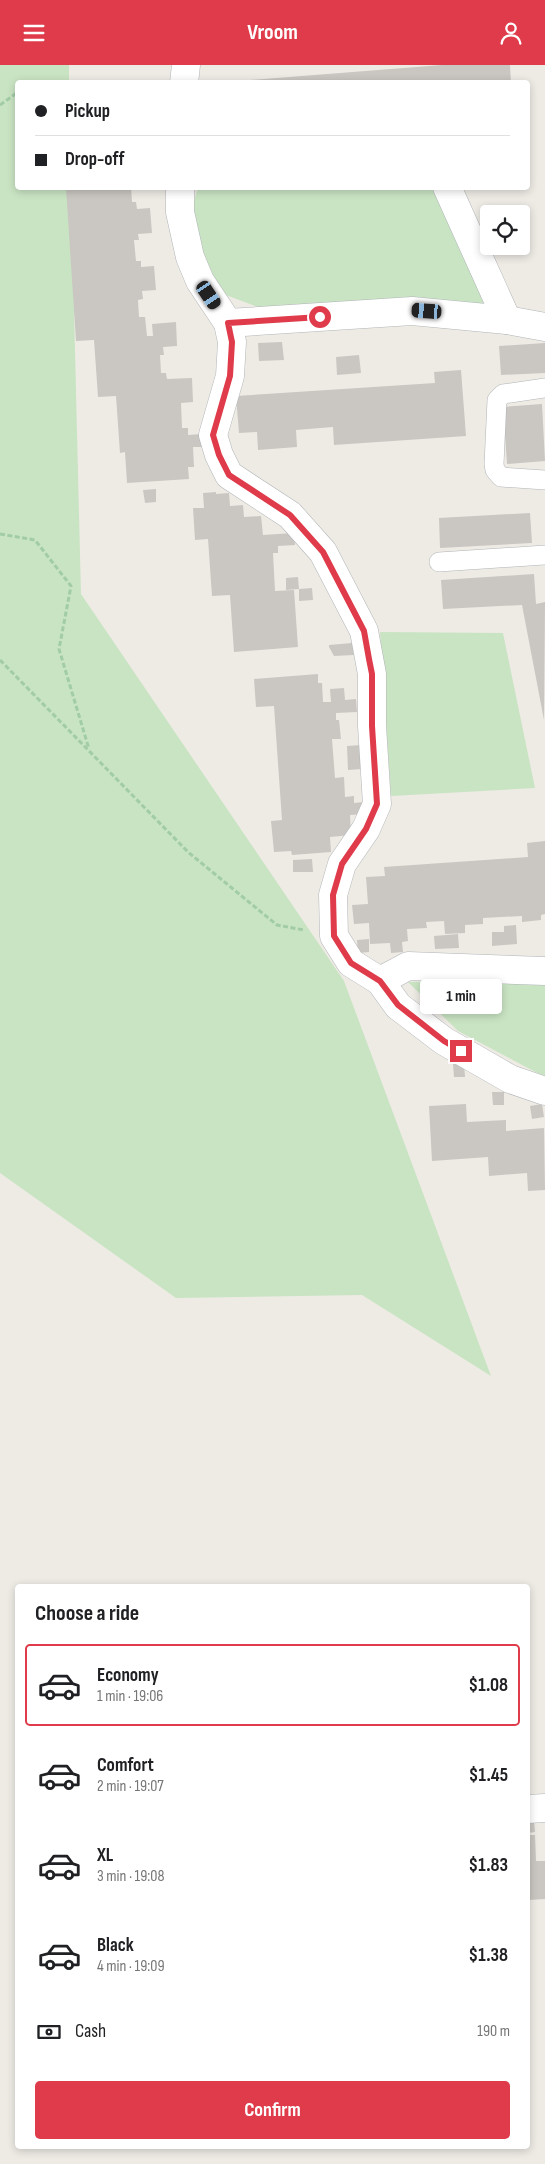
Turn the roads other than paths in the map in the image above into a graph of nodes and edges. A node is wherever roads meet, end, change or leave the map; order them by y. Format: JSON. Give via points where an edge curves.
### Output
{"nodes":[{"id":1,"x":186,"y":65,"type":"edge"},
{"id":2,"x":184,"y":80,"type":"edge"},
{"id":3,"x":180,"y":190,"type":"edge"},
{"id":4,"x":448,"y":190,"type":"edge"},
{"id":5,"x":507,"y":320,"type":"junction"},
{"id":6,"x":228,"y":323,"type":"junction"},
{"id":7,"x":545,"y":327,"type":"edge"},
{"id":8,"x":545,"y":388,"type":"edge"},
{"id":9,"x":545,"y":480,"type":"edge"},
{"id":10,"x":545,"y":555,"type":"edge"},
{"id":11,"x":439,"y":562,"type":"dead end"},
{"id":12,"x":545,"y":971,"type":"edge"},
{"id":13,"x":380,"y":981,"type":"junction"},
{"id":14,"x":545,"y":1091,"type":"edge"},
{"id":15,"x":545,"y":1808,"type":"edge"},
{"id":16,"x":530,"y":1809,"type":"edge"}],
"edges":[{"from":1,"to":2,"type":"street"},
{"from":3,"to":6,"type":"street","via":[[180,212],[190,257],[200,281]]},
{"from":4,"to":5,"type":"street"},
{"from":5,"to":6,"type":"street","via":[[412,311]]},
{"from":5,"to":7,"type":"street"},
{"from":6,"to":13,"type":"street","via":[[232,342],[230,376],[213,435],[219,455],[229,475],[290,515],[323,552],[364,631],[370,665],[377,804],[366,829],[342,864],[333,895],[334,936],[351,963]]},
{"from":8,"to":9,"type":"lane","via":[[502,394],[497,400],[494,464],[501,477]]},
{"from":10,"to":11,"type":"lane"},
{"from":12,"to":13,"type":"street","via":[[408,966]]},
{"from":13,"to":14,"type":"street","via":[[398,1005],[444,1041],[510,1079]]},
{"from":15,"to":16,"type":"street"}]}
